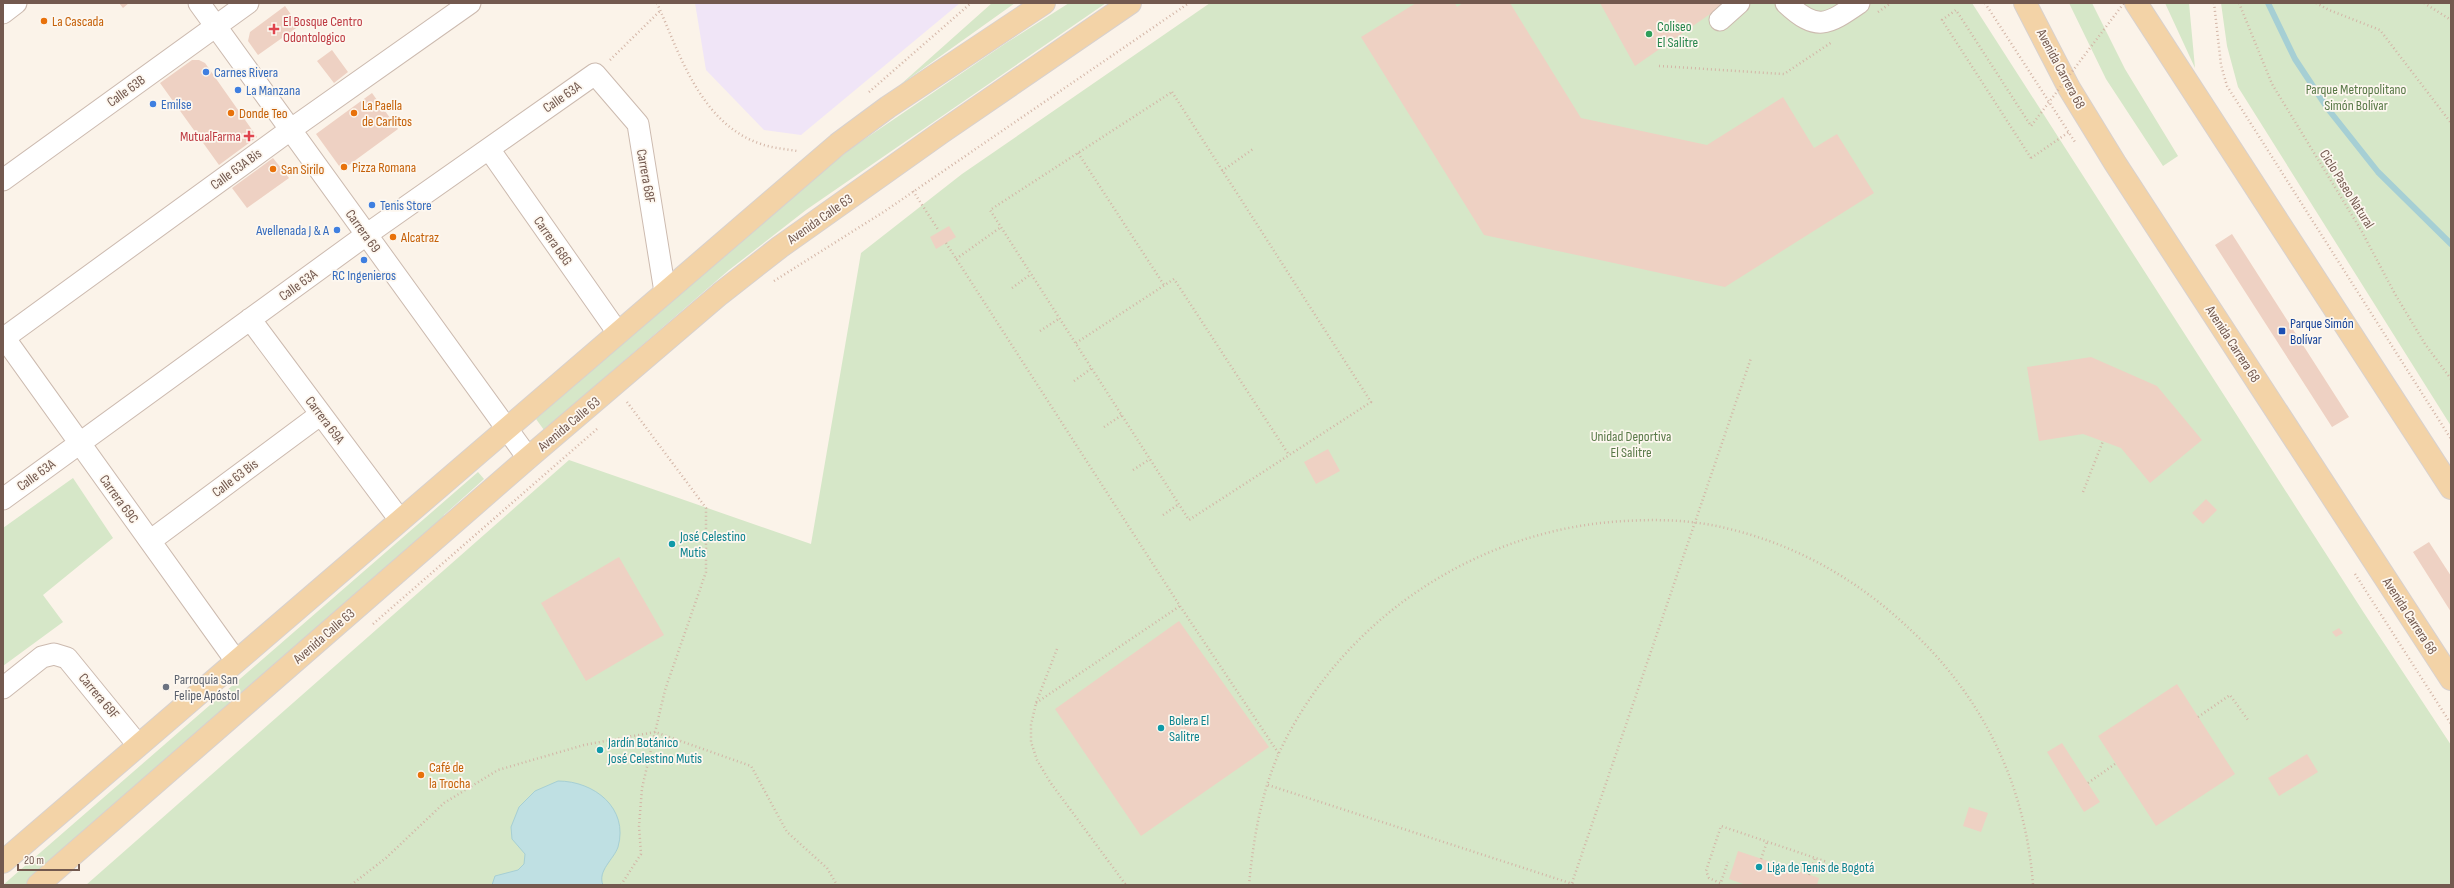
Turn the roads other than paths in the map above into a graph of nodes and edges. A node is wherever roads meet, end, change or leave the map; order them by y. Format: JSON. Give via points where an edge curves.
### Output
{"nodes":[{"id":1,"x":16,"y":3,"type":"edge"},
{"id":2,"x":199,"y":3,"type":"edge"},
{"id":3,"x":248,"y":3,"type":"edge"},
{"id":4,"x":470,"y":3,"type":"edge"},
{"id":5,"x":1044,"y":3,"type":"edge"},
{"id":6,"x":1130,"y":3,"type":"edge"},
{"id":7,"x":1739,"y":3,"type":"edge"},
{"id":8,"x":1786,"y":3,"type":"edge"},
{"id":9,"x":2025,"y":3,"type":"edge"},
{"id":10,"x":2136,"y":3,"type":"edge"},
{"id":11,"x":2147,"y":3,"type":"edge"},
{"id":12,"x":1867,"y":8,"type":"edge"},
{"id":13,"x":3,"y":13,"type":"edge"},
{"id":14,"x":1720,"y":20,"type":"dead end"},
{"id":15,"x":215,"y":26,"type":"junction"},
{"id":16,"x":2162,"y":44,"type":"junction"},
{"id":17,"x":595,"y":74,"type":"joint"},
{"id":18,"x":290,"y":130,"type":"junction"},
{"id":19,"x":489,"y":149,"type":"junction"},
{"id":20,"x":3,"y":180,"type":"edge"},
{"id":21,"x":366,"y":235,"type":"junction"},
{"id":22,"x":665,"y":292,"type":"junction"},
{"id":23,"x":250,"y":319,"type":"junction"},
{"id":24,"x":618,"y":333,"type":"junction"},
{"id":25,"x":4,"y":337,"type":"edge"},
{"id":26,"x":321,"y":414,"type":"junction"},
{"id":27,"x":506,"y":428,"type":"junction"},
{"id":28,"x":80,"y":443,"type":"junction"},
{"id":29,"x":528,"y":458,"type":"junction"},
{"id":30,"x":2451,"y":488,"type":"edge"},
{"id":31,"x":3,"y":499,"type":"edge"},
{"id":32,"x":400,"y":520,"type":"junction"},
{"id":33,"x":150,"y":541,"type":"junction"},
{"id":34,"x":236,"y":661,"type":"junction"},
{"id":35,"x":2451,"y":679,"type":"edge"},
{"id":36,"x":3,"y":688,"type":"edge"},
{"id":37,"x":138,"y":745,"type":"junction"},
{"id":38,"x":3,"y":862,"type":"edge"},
{"id":39,"x":38,"y":885,"type":"edge"}],
"edges":[{"from":1,"to":13,"type":"street"},
{"from":2,"to":15,"type":"street","name":"Carrera 69"},
{"from":3,"to":15,"type":"street","name":"Calle 63B"},
{"from":4,"to":18,"type":"street","name":"Calle 63A Bis"},
{"from":5,"to":22,"type":"main road","via":[[865,124]]},
{"from":6,"to":29,"type":"main road","name":"Avenida Calle 63","via":[[780,247],[720,294],[621,394]]},
{"from":7,"to":14,"type":"street"},
{"from":8,"to":12,"type":"street","via":[[1799,15],[1817,23],[1834,20]]},
{"from":9,"to":35,"type":"main road","name":"Avenida Carrera 68","via":[[2069,88],[2115,162]]},
{"from":10,"to":16,"type":"main road"},
{"from":11,"to":16,"type":"main road"},
{"from":15,"to":18,"type":"street","name":"Carrera 69"},
{"from":15,"to":20,"type":"street","name":"Calle 63B"},
{"from":16,"to":30,"type":"main road"},
{"from":17,"to":19,"type":"street","name":"Calle 63A"},
{"from":17,"to":22,"type":"street","name":"Carrera 68F","via":[[638,124]]},
{"from":18,"to":21,"type":"street","name":"Carrera 69"},
{"from":18,"to":25,"type":"street","name":"Calle 63A Bis"},
{"from":19,"to":21,"type":"street","name":"Calle 63A"},
{"from":19,"to":24,"type":"street","name":"Carrera 68G"},
{"from":21,"to":23,"type":"street","name":"Calle 63A"},
{"from":21,"to":27,"type":"street","name":"Carrera 69"},
{"from":22,"to":24,"type":"main road"},
{"from":23,"to":26,"type":"street","name":"Carrera 69A"},
{"from":23,"to":28,"type":"street","name":"Calle 63A"},
{"from":24,"to":27,"type":"main road"},
{"from":25,"to":28,"type":"street","name":"Carrera 69C"},
{"from":26,"to":32,"type":"street","name":"Carrera 69A"},
{"from":26,"to":33,"type":"street","name":"Calle 63 Bis"},
{"from":27,"to":29,"type":"street","name":"Carrera 69"},
{"from":27,"to":32,"type":"main road"},
{"from":28,"to":31,"type":"street","name":"Calle 63A"},
{"from":28,"to":33,"type":"street","name":"Carrera 69C"},
{"from":29,"to":39,"type":"main road","name":"Avenida Calle 63"},
{"from":32,"to":34,"type":"main road"},
{"from":33,"to":34,"type":"street","name":"Carrera 69C"},
{"from":34,"to":37,"type":"main road"},
{"from":36,"to":37,"type":"street","name":"Carrera 69F","via":[[42,657],[54,654],[67,658]]},
{"from":37,"to":38,"type":"main road"}]}
